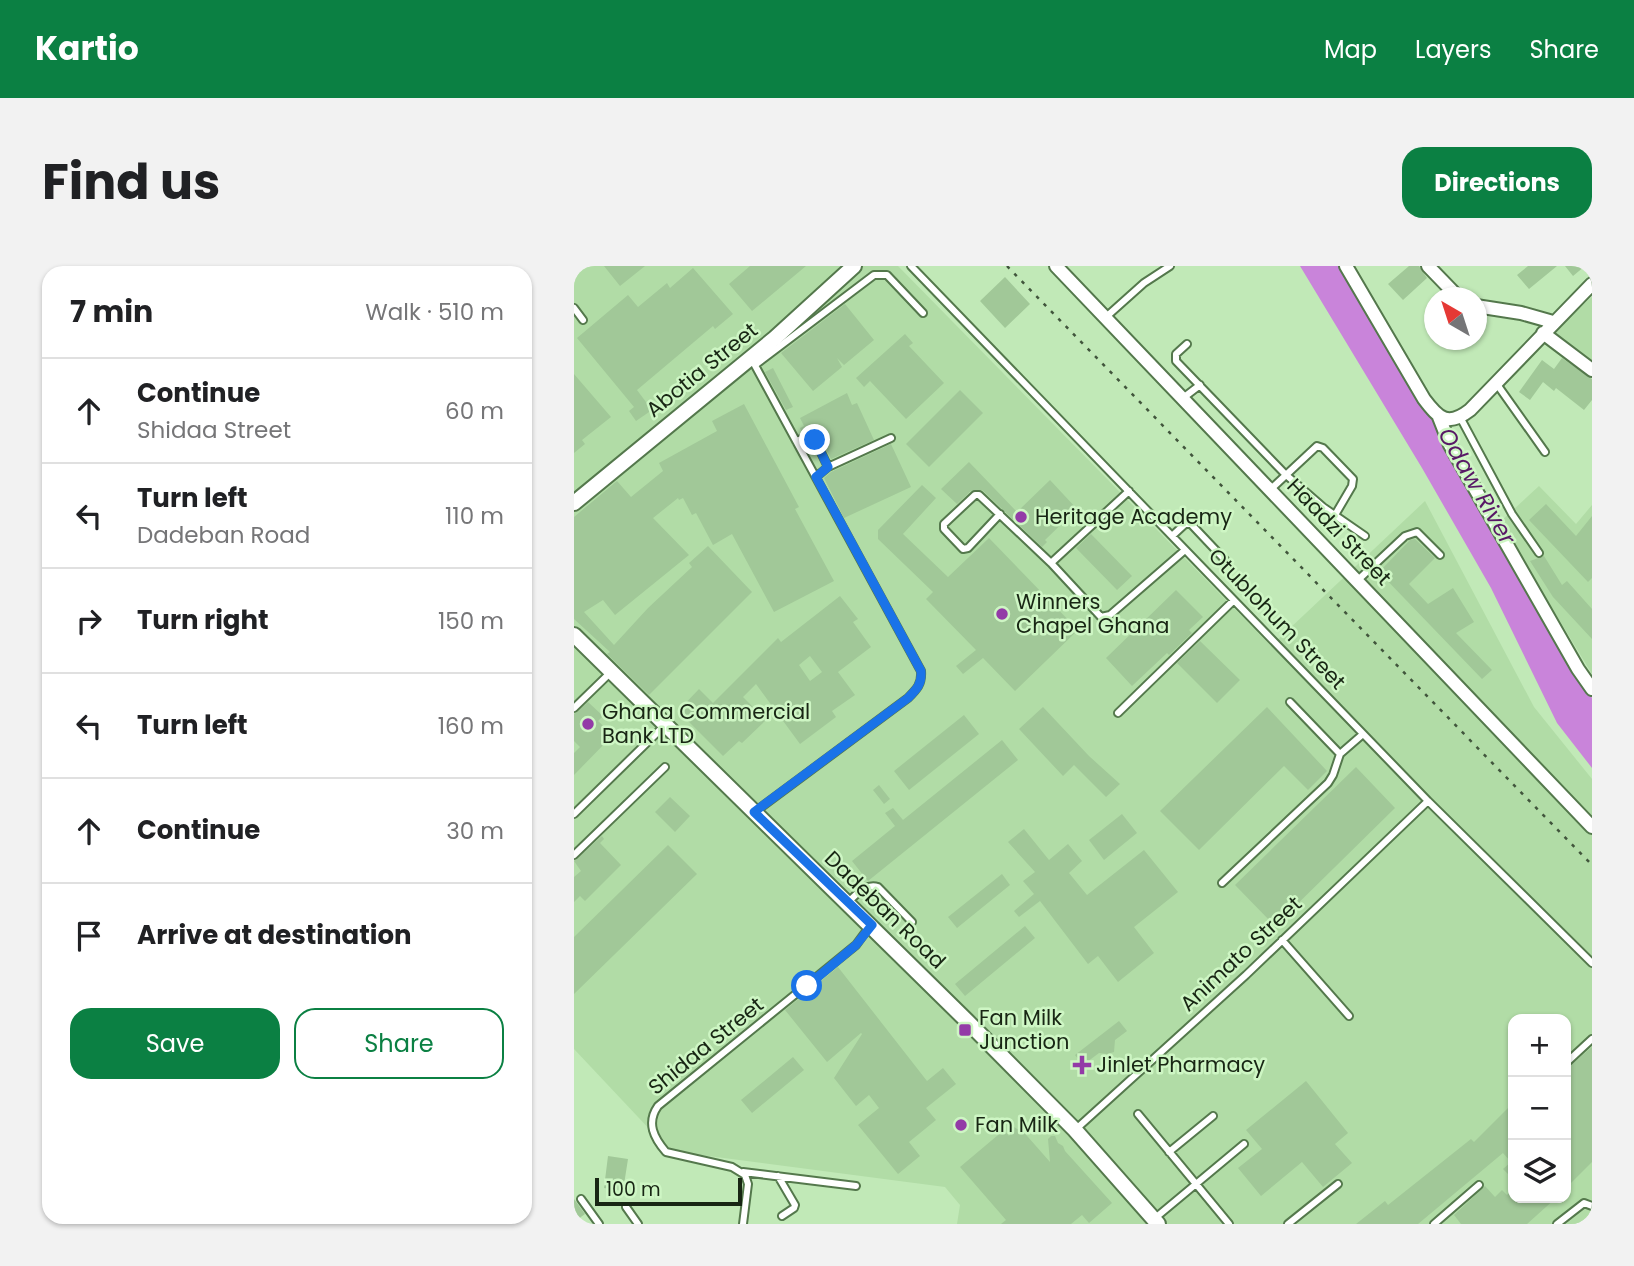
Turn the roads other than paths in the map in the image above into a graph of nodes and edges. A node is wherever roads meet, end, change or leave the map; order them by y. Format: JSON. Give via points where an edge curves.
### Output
{"nodes":[{"id":1,"x":854,"y":266,"type":"edge"},
{"id":2,"x":911,"y":266,"type":"edge"},
{"id":3,"x":1056,"y":266,"type":"edge"},
{"id":4,"x":1170,"y":266,"type":"edge"},
{"id":5,"x":1346,"y":266,"type":"edge"},
{"id":6,"x":1428,"y":266,"type":"edge"},
{"id":7,"x":1592,"y":284,"type":"edge"},
{"id":8,"x":1448,"y":287,"type":"edge"},
{"id":9,"x":574,"y":308,"type":"edge"},
{"id":10,"x":1487,"y":308,"type":"edge"},
{"id":11,"x":923,"y":313,"type":"dead end"},
{"id":12,"x":1106,"y":317,"type":"junction"},
{"id":13,"x":583,"y":320,"type":"dead end"},
{"id":14,"x":1553,"y":322,"type":"junction"},
{"id":15,"x":1543,"y":333,"type":"junction"},
{"id":16,"x":1186,"y":344,"type":"dead end"},
{"id":17,"x":753,"y":361,"type":"junction"},
{"id":18,"x":1592,"y":370,"type":"edge"},
{"id":19,"x":1496,"y":383,"type":"junction"},
{"id":20,"x":1200,"y":385,"type":"junction"},
{"id":21,"x":1183,"y":398,"type":"junction"},
{"id":22,"x":1439,"y":417,"type":"junction"},
{"id":23,"x":1460,"y":417,"type":"junction"},
{"id":24,"x":891,"y":438,"type":"dead end"},
{"id":25,"x":796,"y":441,"type":"junction"},
{"id":26,"x":1545,"y":452,"type":"dead end"},
{"id":27,"x":828,"y":467,"type":"junction"},
{"id":28,"x":1285,"y":474,"type":"junction"},
{"id":29,"x":816,"y":477,"type":"junction"},
{"id":30,"x":1271,"y":489,"type":"junction"},
{"id":31,"x":1129,"y":491,"type":"junction"},
{"id":32,"x":574,"y":503,"type":"edge"},
{"id":33,"x":1000,"y":514,"type":"junction"},
{"id":34,"x":1335,"y":515,"type":"junction"},
{"id":35,"x":1172,"y":536,"type":"junction"},
{"id":36,"x":1365,"y":536,"type":"dead end"},
{"id":37,"x":1185,"y":550,"type":"junction"},
{"id":38,"x":1539,"y":553,"type":"dead end"},
{"id":39,"x":1440,"y":555,"type":"dead end"},
{"id":40,"x":1225,"y":560,"type":"dead end"},
{"id":41,"x":1051,"y":562,"type":"junction"},
{"id":42,"x":1358,"y":580,"type":"junction"},
{"id":43,"x":1233,"y":601,"type":"junction"},
{"id":44,"x":574,"y":635,"type":"edge"},
{"id":45,"x":611,"y":673,"type":"junction"},
{"id":46,"x":1592,"y":689,"type":"edge"},
{"id":47,"x":1290,"y":702,"type":"dead end"},
{"id":48,"x":574,"y":708,"type":"edge"},
{"id":49,"x":1118,"y":713,"type":"dead end"},
{"id":50,"x":665,"y":725,"type":"junction"},
{"id":51,"x":1363,"y":734,"type":"junction"},
{"id":52,"x":1340,"y":754,"type":"junction"},
{"id":53,"x":665,"y":767,"type":"dead end"},
{"id":54,"x":1428,"y":801,"type":"junction"},
{"id":55,"x":754,"y":812,"type":"junction"},
{"id":56,"x":574,"y":814,"type":"edge"},
{"id":57,"x":1592,"y":827,"type":"edge"},
{"id":58,"x":574,"y":855,"type":"edge"},
{"id":59,"x":1222,"y":883,"type":"dead end"},
{"id":60,"x":848,"y":902,"type":"junction"},
{"id":61,"x":912,"y":922,"type":"dead end"},
{"id":62,"x":872,"y":925,"type":"junction"},
{"id":63,"x":1282,"y":940,"type":"junction"},
{"id":64,"x":1592,"y":963,"type":"edge"},
{"id":65,"x":1349,"y":1016,"type":"dead end"},
{"id":66,"x":1592,"y":1039,"type":"edge"},
{"id":67,"x":1571,"y":1058,"type":"edge"},
{"id":68,"x":1138,"y":1114,"type":"dead end"},
{"id":69,"x":1213,"y":1116,"type":"dead end"},
{"id":70,"x":1075,"y":1130,"type":"junction"},
{"id":71,"x":1244,"y":1144,"type":"dead end"},
{"id":72,"x":1169,"y":1152,"type":"junction"},
{"id":73,"x":742,"y":1172,"type":"junction"},
{"id":74,"x":778,"y":1177,"type":"junction"},
{"id":75,"x":1196,"y":1184,"type":"junction"},
{"id":76,"x":1338,"y":1184,"type":"dead end"},
{"id":77,"x":1479,"y":1185,"type":"dead end"},
{"id":78,"x":856,"y":1186,"type":"dead end"},
{"id":79,"x":581,"y":1199,"type":"dead end"},
{"id":80,"x":1592,"y":1206,"type":"edge"},
{"id":81,"x":626,"y":1207,"type":"dead end"},
{"id":82,"x":782,"y":1216,"type":"dead end"},
{"id":83,"x":1156,"y":1221,"type":"edge"},
{"id":84,"x":599,"y":1224,"type":"edge"},
{"id":85,"x":638,"y":1224,"type":"edge"},
{"id":86,"x":743,"y":1224,"type":"edge"},
{"id":87,"x":1229,"y":1224,"type":"edge"},
{"id":88,"x":1288,"y":1224,"type":"edge"},
{"id":89,"x":1434,"y":1224,"type":"edge"},
{"id":90,"x":1558,"y":1224,"type":"edge"}],
"edges":[{"from":1,"to":17,"type":"street","name":"Abotia Street"},
{"from":2,"to":31,"type":"lane","name":"Otublohum Street"},
{"from":3,"to":12,"type":"street","name":"Haadzi Street"},
{"from":4,"to":12,"type":"lane"},
{"from":5,"to":22,"type":"street","via":[[1424,400]]},
{"from":6,"to":8,"type":"street"},
{"from":7,"to":14,"type":"street"},
{"from":9,"to":13,"type":"lane"},
{"from":10,"to":14,"type":"street"},
{"from":11,"to":17,"type":"lane","via":[[881,273]]},
{"from":12,"to":21,"type":"street","name":"Haadzi Street"},
{"from":14,"to":15,"type":"street"},
{"from":15,"to":18,"type":"street"},
{"from":15,"to":19,"type":"street"},
{"from":16,"to":20,"type":"lane","via":[[1176,354],[1176,361]]},
{"from":17,"to":25,"type":"lane"},
{"from":17,"to":32,"type":"street","name":"Abotia Street"},
{"from":19,"to":23,"type":"street"},
{"from":19,"to":26,"type":"lane"},
{"from":20,"to":21,"type":"lane"},
{"from":20,"to":28,"type":"lane"},
{"from":21,"to":30,"type":"street","name":"Haadzi Street"},
{"from":22,"to":23,"type":"street"},
{"from":22,"to":46,"type":"street","via":[[1450,445]]},
{"from":23,"to":38,"type":"lane"},
{"from":24,"to":27,"type":"lane"},
{"from":25,"to":27,"type":"lane","via":[[813,438]]},
{"from":25,"to":29,"type":"lane"},
{"from":27,"to":29,"type":"lane"},
{"from":28,"to":30,"type":"lane"},
{"from":28,"to":34,"type":"lane"},
{"from":28,"to":34,"type":"lane","via":[[1309,451],[1322,448],[1353,479]]},
{"from":29,"to":55,"type":"lane","via":[[921,671],[922,681],[908,698]]},
{"from":30,"to":42,"type":"street","name":"Haadzi Street"},
{"from":31,"to":35,"type":"lane","name":"Otublohum Street"},
{"from":31,"to":41,"type":"lane"},
{"from":33,"to":33,"type":"lane","via":[[975,495],[944,524],[944,530],[963,549],[968,548]]},
{"from":33,"to":41,"type":"lane"},
{"from":34,"to":36,"type":"lane"},
{"from":35,"to":37,"type":"lane","name":"Otublohum Street"},
{"from":35,"to":40,"type":"lane","via":[[1191,524]]},
{"from":37,"to":41,"type":"lane","via":[[1105,617]]},
{"from":37,"to":43,"type":"lane","name":"Otublohum Street"},
{"from":39,"to":42,"type":"lane","via":[[1413,532]]},
{"from":42,"to":57,"type":"street","name":"Haadzi Street"},
{"from":43,"to":49,"type":"lane"},
{"from":43,"to":51,"type":"lane","name":"Otublohum Street"},
{"from":44,"to":45,"type":"street","name":"Dadeban Road"},
{"from":45,"to":48,"type":"lane"},
{"from":45,"to":50,"type":"street","name":"Dadeban Road"},
{"from":47,"to":52,"type":"lane"},
{"from":50,"to":55,"type":"street","name":"Dadeban Road"},
{"from":50,"to":56,"type":"lane"},
{"from":51,"to":52,"type":"lane"},
{"from":51,"to":54,"type":"lane","name":"Otublohum Street"},
{"from":52,"to":59,"type":"lane","via":[[1328,783]]},
{"from":53,"to":58,"type":"lane"},
{"from":54,"to":63,"type":"lane","name":"Animato Street"},
{"from":54,"to":64,"type":"lane","name":"Otublohum Street"},
{"from":55,"to":60,"type":"street","name":"Dadeban Road"},
{"from":60,"to":61,"type":"lane","via":[[873,885]]},
{"from":60,"to":62,"type":"street","name":"Dadeban Road"},
{"from":62,"to":70,"type":"street","name":"Dadeban Road"},
{"from":62,"to":73,"type":"lane","name":"Shidaa Street","via":[[856,945],[653,1113],[652,1130],[666,1152]]},
{"from":63,"to":65,"type":"lane"},
{"from":63,"to":70,"type":"lane","name":"Animato Street"},
{"from":66,"to":67,"type":"lane"},
{"from":68,"to":72,"type":"lane"},
{"from":69,"to":72,"type":"lane"},
{"from":70,"to":83,"type":"street","name":"Dadeban Road"},
{"from":71,"to":75,"type":"lane"},
{"from":72,"to":75,"type":"lane"},
{"from":73,"to":74,"type":"lane","name":"Shidaa Street"},
{"from":73,"to":86,"type":"lane","via":[[748,1184]]},
{"from":74,"to":78,"type":"lane","name":"Shidaa Street"},
{"from":74,"to":82,"type":"lane","via":[[795,1205]]},
{"from":75,"to":83,"type":"lane"},
{"from":75,"to":87,"type":"lane"},
{"from":76,"to":88,"type":"lane"},
{"from":77,"to":89,"type":"lane"},
{"from":79,"to":84,"type":"lane"},
{"from":80,"to":90,"type":"lane","via":[[1584,1203]]},
{"from":81,"to":85,"type":"lane"}]}
